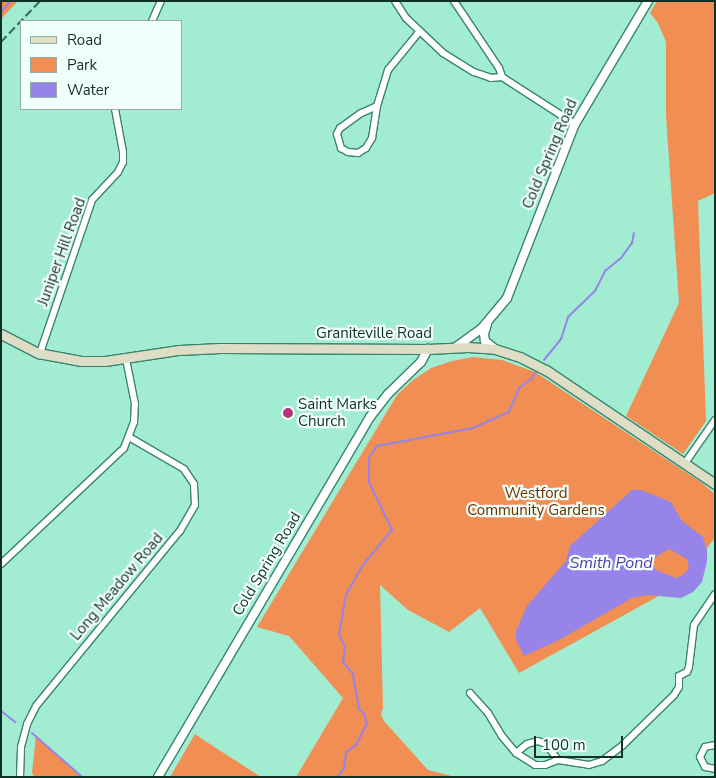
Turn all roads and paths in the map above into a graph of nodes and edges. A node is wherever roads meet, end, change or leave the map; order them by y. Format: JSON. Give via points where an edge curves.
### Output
{"nodes":[{"id":1,"x":161,"y":1,"type":"edge"},
{"id":2,"x":395,"y":1,"type":"edge"},
{"id":3,"x":454,"y":1,"type":"edge"},
{"id":4,"x":648,"y":1,"type":"edge"},
{"id":5,"x":152,"y":20,"type":"edge"},
{"id":6,"x":420,"y":32,"type":"junction"},
{"id":7,"x":502,"y":77,"type":"junction"},
{"id":8,"x":377,"y":106,"type":"junction"},
{"id":9,"x":116,"y":110,"type":"edge"},
{"id":10,"x":576,"y":124,"type":"junction"},
{"id":11,"x":488,"y":322,"type":"junction"},
{"id":12,"x":1,"y":334,"type":"edge"},
{"id":13,"x":456,"y":347,"type":"junction"},
{"id":14,"x":416,"y":348,"type":"junction"},
{"id":15,"x":428,"y":349,"type":"junction"},
{"id":16,"x":495,"y":349,"type":"junction"},
{"id":17,"x":40,"y":353,"type":"junction"},
{"id":18,"x":126,"y":358,"type":"junction"},
{"id":19,"x":410,"y":372,"type":"junction"},
{"id":20,"x":715,"y":420,"type":"edge"},
{"id":21,"x":129,"y":437,"type":"junction"},
{"id":22,"x":686,"y":463,"type":"junction"},
{"id":23,"x":715,"y":484,"type":"edge"},
{"id":24,"x":1,"y":564,"type":"edge"},
{"id":25,"x":715,"y":594,"type":"edge"},
{"id":26,"x":470,"y":693,"type":"dead end"},
{"id":27,"x":715,"y":745,"type":"edge"},
{"id":28,"x":516,"y":753,"type":"junction"},
{"id":29,"x":558,"y":760,"type":"junction"},
{"id":30,"x":715,"y":769,"type":"edge"},
{"id":31,"x":20,"y":777,"type":"edge"},
{"id":32,"x":158,"y":777,"type":"edge"}],
"edges":[{"from":1,"to":5,"type":"street"},
{"from":2,"to":6,"type":"street"},
{"from":3,"to":7,"type":"street"},
{"from":4,"to":10,"type":"street","name":"Cold Spring Road"},
{"from":6,"to":7,"type":"street","via":[[462,66],[491,78]]},
{"from":6,"to":8,"type":"street","via":[[388,70]]},
{"from":7,"to":10,"type":"street"},
{"from":8,"to":8,"type":"street","via":[[340,128],[337,134],[342,148],[358,153],[366,148],[372,138]]},
{"from":9,"to":17,"type":"street","name":"Juniper Hill Road","via":[[123,162],[92,200]]},
{"from":10,"to":11,"type":"street","name":"Cold Spring Road","via":[[538,216],[516,281],[508,298]]},
{"from":11,"to":13,"type":"street","name":"Cold Spring Road"},
{"from":11,"to":16,"type":"street","via":[[484,338]]},
{"from":12,"to":17,"type":"main road","name":"Graniteville Road"},
{"from":13,"to":15,"type":"main road","name":"Graniteville Road"},
{"from":13,"to":16,"type":"main road","name":"Graniteville Road"},
{"from":14,"to":15,"type":"main road","name":"Graniteville Road"},
{"from":14,"to":18,"type":"main road","name":"Graniteville Road","via":[[220,348]]},
{"from":14,"to":19,"type":"street","name":"Cold Spring Road"},
{"from":15,"to":19,"type":"street","name":"Cold Spring Road"},
{"from":16,"to":22,"type":"main road","name":"Graniteville Road","via":[[520,356],[546,370]]},
{"from":17,"to":18,"type":"main road","name":"Graniteville Road","via":[[81,361]]},
{"from":18,"to":21,"type":"street","via":[[135,404]]},
{"from":19,"to":32,"type":"street","name":"Cold Spring Road","via":[[370,417]]},
{"from":20,"to":22,"type":"street"},
{"from":21,"to":24,"type":"street","via":[[119,454]]},
{"from":21,"to":31,"type":"street","name":"Long Meadow Road","via":[[184,469],[194,484],[195,505],[180,531],[36,706],[27,724]]},
{"from":22,"to":23,"type":"main road","name":"Graniteville Road"},
{"from":25,"to":29,"type":"street","via":[[694,624],[689,667],[679,676],[679,687],[674,695],[602,761],[589,765]]},
{"from":26,"to":28,"type":"street"},
{"from":27,"to":30,"type":"street","via":[[705,748],[700,757],[704,767]]},
{"from":28,"to":29,"type":"street","via":[[535,765]]},
{"from":28,"to":29,"type":"street","via":[[527,744],[538,741],[546,744]]}]}
